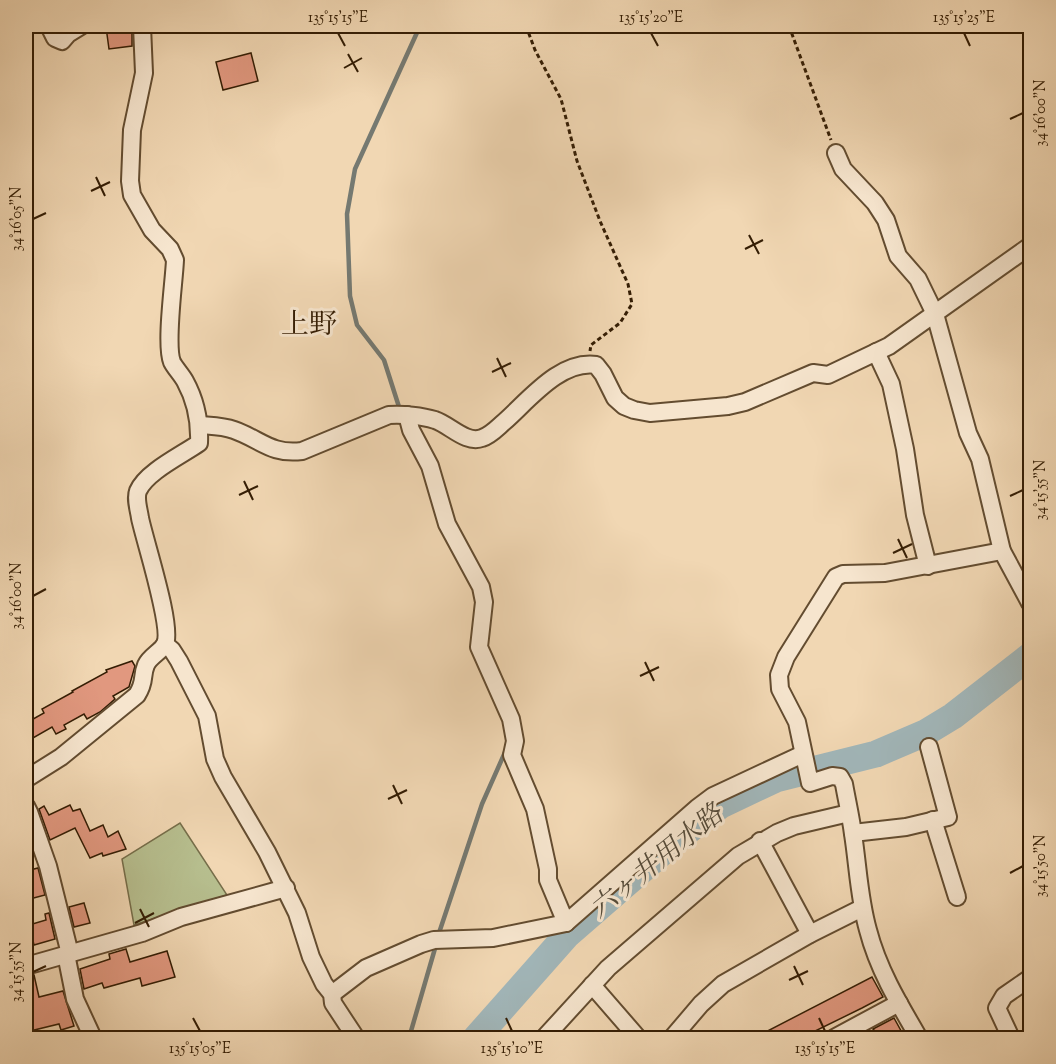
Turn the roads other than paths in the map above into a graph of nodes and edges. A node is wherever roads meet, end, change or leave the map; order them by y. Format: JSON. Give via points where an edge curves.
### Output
{"nodes":[{"id":1,"x":49,"y":26,"type":"edge"},
{"id":2,"x":81,"y":26,"type":"edge"},
{"id":3,"x":142,"y":26,"type":"edge"},
{"id":4,"x":836,"y":153,"type":"road end"},
{"id":5,"x":1030,"y":246,"type":"edge"},
{"id":6,"x":935,"y":314,"type":"junction"},
{"id":7,"x":876,"y":352,"type":"junction"},
{"id":8,"x":403,"y":415,"type":"junction"},
{"id":9,"x":200,"y":425,"type":"junction"},
{"id":10,"x":1002,"y":551,"type":"junction"},
{"id":11,"x":928,"y":566,"type":"junction"},
{"id":12,"x":1030,"y":603,"type":"edge"},
{"id":13,"x":165,"y":644,"type":"junction"},
{"id":14,"x":929,"y":747,"type":"dead end"},
{"id":15,"x":806,"y":764,"type":"junction"},
{"id":16,"x":26,"y":779,"type":"edge"},
{"id":17,"x":26,"y":806,"type":"edge"},
{"id":18,"x":849,"y":813,"type":"junction"},
{"id":19,"x":933,"y":820,"type":"junction"},
{"id":20,"x":853,"y":833,"type":"junction"},
{"id":21,"x":760,"y":841,"type":"junction"},
{"id":22,"x":286,"y":888,"type":"junction"},
{"id":23,"x":957,"y":897,"type":"dead end"},
{"id":24,"x":862,"y":908,"type":"junction"},
{"id":25,"x":566,"y":923,"type":"junction"},
{"id":26,"x":810,"y":934,"type":"junction"},
{"id":27,"x":68,"y":954,"type":"junction"},
{"id":28,"x":26,"y":966,"type":"edge"},
{"id":29,"x":1030,"y":978,"type":"edge"},
{"id":30,"x":592,"y":986,"type":"junction"},
{"id":31,"x":332,"y":994,"type":"junction"},
{"id":32,"x":899,"y":1003,"type":"junction"},
{"id":33,"x":551,"y":1036,"type":"edge"},
{"id":34,"x":93,"y":1038,"type":"edge"},
{"id":35,"x":356,"y":1038,"type":"edge"},
{"id":36,"x":638,"y":1038,"type":"edge"},
{"id":37,"x":672,"y":1038,"type":"edge"},
{"id":38,"x":834,"y":1038,"type":"edge"},
{"id":39,"x":919,"y":1038,"type":"edge"},
{"id":40,"x":1011,"y":1038,"type":"edge"}],
"edges":[{"from":1,"to":2,"type":"street","via":[[62,41]]},
{"from":3,"to":9,"type":"street","via":[[144,73],[132,130],[132,195],[175,260],[169,347],[172,361],[196,404]]},
{"from":4,"to":6,"type":"street","via":[[843,169],[886,220],[898,256],[918,279]]},
{"from":5,"to":6,"type":"street"},
{"from":6,"to":7,"type":"street"},
{"from":6,"to":10,"type":"street","via":[[968,433],[980,459]]},
{"from":7,"to":8,"type":"street","via":[[828,375],[813,373],[728,406],[650,413],[624,406],[596,365],[584,363],[553,378],[492,433],[480,439],[469,438],[436,420]]},
{"from":7,"to":11,"type":"street","via":[[891,384]]},
{"from":8,"to":9,"type":"street","via":[[389,415],[302,451],[287,453],[236,430]]},
{"from":8,"to":25,"type":"street","via":[[430,466],[447,524],[481,587],[484,602],[478,647],[512,719],[512,755],[535,809],[548,880]]},
{"from":9,"to":13,"type":"street","via":[[199,443],[148,477],[138,492],[144,539],[164,610]]},
{"from":10,"to":11,"type":"street"},
{"from":10,"to":12,"type":"street"},
{"from":11,"to":15,"type":"street","via":[[843,574],[836,577],[814,609],[779,675],[780,689],[797,722]]},
{"from":13,"to":16,"type":"street","via":[[146,665],[143,684],[136,695],[61,757]]},
{"from":13,"to":22,"type":"street","via":[[179,661],[207,716],[215,759],[223,777]]},
{"from":14,"to":19,"type":"street","via":[[948,817]]},
{"from":15,"to":18,"type":"street","via":[[810,783],[840,777]]},
{"from":15,"to":25,"type":"street","via":[[754,776],[705,802]]},
{"from":17,"to":27,"type":"street","via":[[48,866]]},
{"from":18,"to":20,"type":"street"},
{"from":18,"to":21,"type":"street","via":[[794,826]]},
{"from":19,"to":20,"type":"street"},
{"from":19,"to":23,"type":"street"},
{"from":20,"to":24,"type":"street"},
{"from":21,"to":26,"type":"street"},
{"from":21,"to":30,"type":"street","via":[[717,872]]},
{"from":22,"to":27,"type":"street"},
{"from":22,"to":31,"type":"street","via":[[311,957]]},
{"from":24,"to":26,"type":"street"},
{"from":24,"to":32,"type":"street","via":[[879,963]]},
{"from":25,"to":31,"type":"street","via":[[493,938],[421,944],[366,968]]},
{"from":26,"to":37,"type":"street","via":[[723,984]]},
{"from":27,"to":28,"type":"street"},
{"from":27,"to":34,"type":"street","via":[[75,999]]},
{"from":29,"to":40,"type":"street","via":[[1004,996],[997,1008]]},
{"from":30,"to":33,"type":"street"},
{"from":30,"to":36,"type":"street"},
{"from":31,"to":35,"type":"street","via":[[333,1003]]},
{"from":32,"to":38,"type":"street"},
{"from":32,"to":39,"type":"street"}]}
